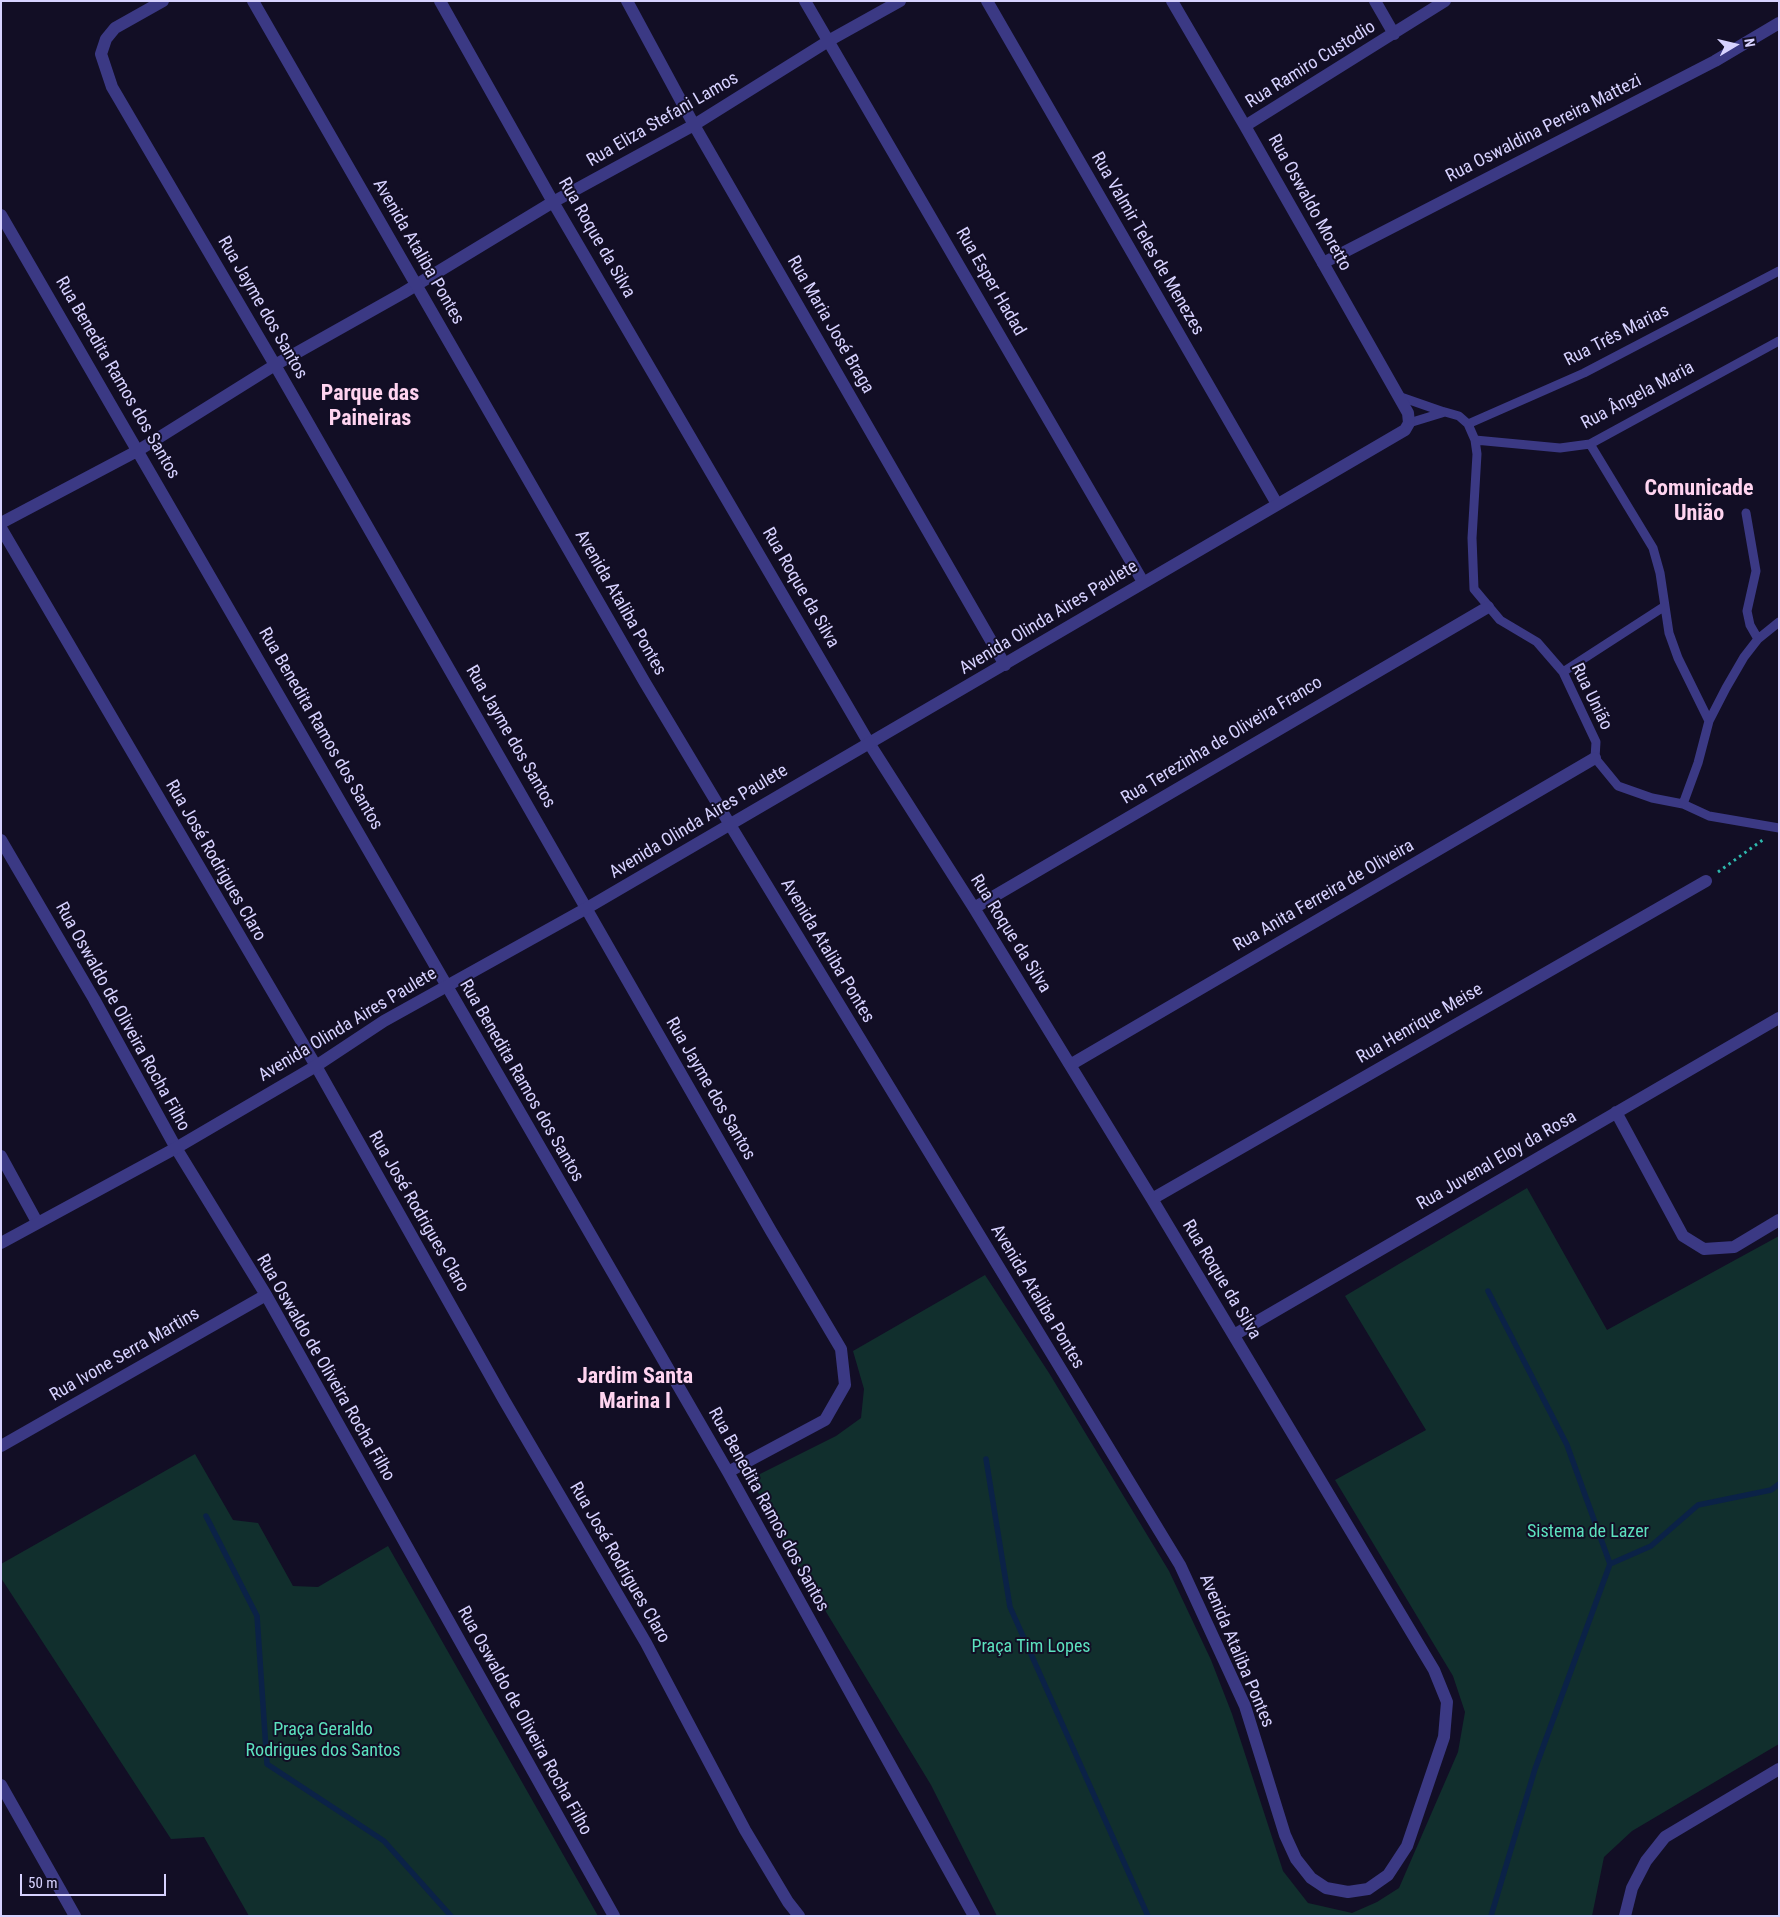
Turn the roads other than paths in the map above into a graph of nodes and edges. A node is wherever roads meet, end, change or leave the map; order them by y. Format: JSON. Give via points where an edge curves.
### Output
{"nodes":[{"id":1,"x":163,"y":1,"type":"edge"},
{"id":2,"x":253,"y":1,"type":"edge"},
{"id":3,"x":440,"y":1,"type":"edge"},
{"id":4,"x":627,"y":1,"type":"edge"},
{"id":5,"x":805,"y":1,"type":"edge"},
{"id":6,"x":900,"y":1,"type":"edge"},
{"id":7,"x":987,"y":1,"type":"edge"},
{"id":8,"x":1172,"y":1,"type":"edge"},
{"id":9,"x":1445,"y":1,"type":"edge"},
{"id":10,"x":1376,"y":2,"type":"edge"},
{"id":11,"x":1779,"y":23,"type":"edge"},
{"id":12,"x":1394,"y":34,"type":"junction"},
{"id":13,"x":830,"y":40,"type":"junction"},
{"id":14,"x":694,"y":125,"type":"junction"},
{"id":15,"x":1246,"y":126,"type":"junction"},
{"id":16,"x":554,"y":202,"type":"junction"},
{"id":17,"x":1,"y":215,"type":"edge"},
{"id":18,"x":1323,"y":263,"type":"junction"},
{"id":19,"x":1779,"y":271,"type":"edge"},
{"id":20,"x":416,"y":285,"type":"junction"},
{"id":21,"x":1779,"y":341,"type":"edge"},
{"id":22,"x":276,"y":365,"type":"junction"},
{"id":23,"x":1398,"y":396,"type":"junction"},
{"id":24,"x":1445,"y":412,"type":"junction"},
{"id":25,"x":1409,"y":423,"type":"junction"},
{"id":26,"x":1468,"y":424,"type":"junction"},
{"id":27,"x":1475,"y":440,"type":"junction"},
{"id":28,"x":1590,"y":444,"type":"junction"},
{"id":29,"x":139,"y":450,"type":"junction"},
{"id":30,"x":1277,"y":504,"type":"junction"},
{"id":31,"x":1746,"y":514,"type":"dead end"},
{"id":32,"x":1,"y":523,"type":"edge"},
{"id":33,"x":1,"y":528,"type":"edge"},
{"id":34,"x":1143,"y":582,"type":"junction"},
{"id":35,"x":1665,"y":606,"type":"junction"},
{"id":36,"x":1488,"y":607,"type":"junction"},
{"id":37,"x":1779,"y":622,"type":"edge"},
{"id":38,"x":1758,"y":639,"type":"junction"},
{"id":39,"x":1005,"y":665,"type":"junction"},
{"id":40,"x":1563,"y":672,"type":"junction"},
{"id":41,"x":1709,"y":721,"type":"junction"},
{"id":42,"x":870,"y":743,"type":"junction"},
{"id":43,"x":1595,"y":758,"type":"junction"},
{"id":44,"x":1683,"y":804,"type":"junction"},
{"id":45,"x":729,"y":823,"type":"junction"},
{"id":46,"x":1779,"y":828,"type":"edge"},
{"id":47,"x":1,"y":840,"type":"edge"},
{"id":48,"x":1706,"y":881,"type":"road end"},
{"id":49,"x":587,"y":908,"type":"junction"},
{"id":50,"x":974,"y":908,"type":"junction"},
{"id":51,"x":446,"y":986,"type":"junction"},
{"id":52,"x":1779,"y":1018,"type":"edge"},
{"id":53,"x":1070,"y":1065,"type":"junction"},
{"id":54,"x":316,"y":1066,"type":"junction"},
{"id":55,"x":1616,"y":1112,"type":"junction"},
{"id":56,"x":176,"y":1148,"type":"junction"},
{"id":57,"x":1,"y":1156,"type":"edge"},
{"id":58,"x":1152,"y":1199,"type":"junction"},
{"id":59,"x":1779,"y":1220,"type":"edge"},
{"id":60,"x":37,"y":1222,"type":"junction"},
{"id":61,"x":1,"y":1243,"type":"edge"},
{"id":62,"x":266,"y":1295,"type":"junction"},
{"id":63,"x":1234,"y":1335,"type":"junction"},
{"id":64,"x":1,"y":1446,"type":"edge"},
{"id":65,"x":728,"y":1472,"type":"junction"},
{"id":66,"x":1779,"y":1769,"type":"edge"},
{"id":67,"x":1,"y":1785,"type":"edge"},
{"id":68,"x":1368,"y":1890,"type":"joint"},
{"id":69,"x":75,"y":1916,"type":"edge"},
{"id":70,"x":614,"y":1916,"type":"edge"},
{"id":71,"x":799,"y":1916,"type":"edge"},
{"id":72,"x":974,"y":1916,"type":"edge"},
{"id":73,"x":1625,"y":1916,"type":"edge"}],
"edges":[{"from":1,"to":22,"type":"street","name":"Rua Jayme dos Santos","via":[[115,28],[106,38],[101,54],[105,72]]},
{"from":2,"to":20,"type":"street","name":"Avenida Ataliba Pontes"},
{"from":3,"to":16,"type":"street","name":"Rua Roque da Silva"},
{"from":4,"to":14,"type":"street","name":"Rua Maria José Braga"},
{"from":5,"to":13,"type":"street","name":"Rua Esper Hadad"},
{"from":6,"to":13,"type":"street","name":"Rua Eliza Stefani Lamos"},
{"from":7,"to":30,"type":"street","name":"Rua Valmir Teles de Menezes"},
{"from":8,"to":15,"type":"street","name":"Rua Oswaldo Moretto"},
{"from":9,"to":12,"type":"street","name":"Rua Ramiro Custodio"},
{"from":10,"to":12,"type":"street"},
{"from":11,"to":18,"type":"street","name":"Rua Oswaldina Pereira Mattezi","via":[[1716,61]]},
{"from":12,"to":15,"type":"street","name":"Rua Ramiro Custodio"},
{"from":13,"to":14,"type":"street","name":"Rua Eliza Stefani Lamos"},
{"from":13,"to":34,"type":"street","name":"Rua Esper Hadad"},
{"from":14,"to":16,"type":"street","name":"Rua Eliza Stefani Lamos"},
{"from":14,"to":39,"type":"street","name":"Rua Maria José Braga"},
{"from":15,"to":18,"type":"street","name":"Rua Oswaldo Moretto"},
{"from":16,"to":20,"type":"street","name":"Rua Eliza Stefani Lamos"},
{"from":16,"to":42,"type":"street","name":"Rua Roque da Silva"},
{"from":17,"to":29,"type":"street","name":"Rua Benedita Ramos dos Santos"},
{"from":18,"to":23,"type":"street","name":"Rua Oswaldo Moretto"},
{"from":19,"to":26,"type":"lane","name":"Rua Três Marias","via":[[1584,372]]},
{"from":20,"to":22,"type":"street","name":"Rua Eliza Stefani Lamos"},
{"from":20,"to":45,"type":"street","name":"Avenida Ataliba Pontes"},
{"from":21,"to":28,"type":"lane","name":"Rua Ângela Maria"},
{"from":22,"to":29,"type":"street","name":"Rua Eliza Stefani Lamos"},
{"from":22,"to":49,"type":"street","name":"Rua Jayme dos Santos"},
{"from":23,"to":24,"type":"lane"},
{"from":23,"to":25,"type":"street","name":"Rua Oswaldo Moretto","via":[[1408,413]]},
{"from":24,"to":25,"type":"lane"},
{"from":24,"to":26,"type":"lane","via":[[1459,416]]},
{"from":25,"to":30,"type":"street","name":"Avenida Olinda Aires Paulete","via":[[1405,430]]},
{"from":26,"to":27,"type":"lane","name":"Rua União"},
{"from":27,"to":28,"type":"lane","name":"Rua Ângela Maria","via":[[1560,448]]},
{"from":27,"to":36,"type":"lane","name":"Rua União","via":[[1474,589]]},
{"from":28,"to":35,"type":"lane","via":[[1653,548]]},
{"from":29,"to":32,"type":"street","name":"Rua Eliza Stefani Lamos"},
{"from":29,"to":51,"type":"street","name":"Rua Benedita Ramos dos Santos"},
{"from":30,"to":34,"type":"street","name":"Avenida Olinda Aires Paulete"},
{"from":31,"to":38,"type":"lane","via":[[1756,571],[1747,610],[1750,625]]},
{"from":33,"to":54,"type":"street","name":"Rua José Rodrigues Claro"},
{"from":34,"to":39,"type":"street","name":"Avenida Olinda Aires Paulete"},
{"from":35,"to":40,"type":"lane"},
{"from":35,"to":41,"type":"lane","via":[[1669,633],[1678,658]]},
{"from":36,"to":40,"type":"lane","name":"Rua União","via":[[1500,620],[1537,642]]},
{"from":36,"to":50,"type":"street","name":"Rua Terezinha de Oliveira Franco"},
{"from":37,"to":38,"type":"lane"},
{"from":38,"to":41,"type":"lane","via":[[1744,657]]},
{"from":39,"to":42,"type":"street","name":"Avenida Olinda Aires Paulete"},
{"from":40,"to":43,"type":"lane","name":"Rua União","via":[[1596,742]]},
{"from":41,"to":44,"type":"lane"},
{"from":42,"to":45,"type":"street","name":"Avenida Olinda Aires Paulete"},
{"from":42,"to":50,"type":"street","name":"Rua Roque da Silva"},
{"from":43,"to":44,"type":"lane","name":"Rua União","via":[[1618,786]]},
{"from":43,"to":53,"type":"street","name":"Rua Anita Ferreira de Oliveira"},
{"from":44,"to":46,"type":"lane","name":"Rua União","via":[[1709,816]]},
{"from":45,"to":49,"type":"street","name":"Avenida Olinda Aires Paulete"},
{"from":45,"to":68,"type":"street","name":"Avenida Ataliba Pontes","via":[[1180,1565],[1245,1706],[1285,1835],[1296,1859],[1311,1878],[1326,1888],[1348,1892]]},
{"from":47,"to":56,"type":"street","name":"Rua Oswaldo de Oliveira Rocha Filho"},
{"from":48,"to":58,"type":"street","name":"Rua Henrique Meise"},
{"from":49,"to":51,"type":"street","name":"Avenida Olinda Aires Paulete"},
{"from":49,"to":65,"type":"street","name":"Rua Jayme dos Santos","via":[[841,1349],[845,1385],[825,1420]]},
{"from":50,"to":53,"type":"street","name":"Rua Roque da Silva"},
{"from":51,"to":54,"type":"street","name":"Avenida Olinda Aires Paulete","via":[[384,1021]]},
{"from":51,"to":65,"type":"street","name":"Rua Benedita Ramos dos Santos"},
{"from":52,"to":55,"type":"street","name":"Rua Juvenal Eloy da Rosa"},
{"from":53,"to":58,"type":"street","name":"Rua Roque da Silva"},
{"from":54,"to":56,"type":"street","name":"Avenida Olinda Aires Paulete"},
{"from":54,"to":71,"type":"street","name":"Rua José Rodrigues Claro","via":[[504,1400],[646,1642],[745,1830]]},
{"from":55,"to":59,"type":"street","via":[[1683,1236],[1704,1249],[1734,1247]]},
{"from":55,"to":63,"type":"street","name":"Rua Juvenal Eloy da Rosa"},
{"from":56,"to":60,"type":"street","name":"Avenida Olinda Aires Paulete"},
{"from":56,"to":62,"type":"street","name":"Rua Oswaldo de Oliveira Rocha Filho"},
{"from":57,"to":60,"type":"street"},
{"from":58,"to":63,"type":"street","name":"Rua Roque da Silva"},
{"from":60,"to":61,"type":"street","name":"Avenida Olinda Aires Paulete"},
{"from":62,"to":64,"type":"street","name":"Rua Ivone Serra Martins"},
{"from":62,"to":70,"type":"street","name":"Rua Oswaldo de Oliveira Rocha Filho"},
{"from":63,"to":68,"type":"street","name":"Rua Roque da Silva","via":[[1434,1670],[1447,1702],[1444,1737],[1407,1846],[1388,1875]]},
{"from":65,"to":72,"type":"street","name":"Rua Benedita Ramos dos Santos"},
{"from":66,"to":73,"type":"street","via":[[1666,1837],[1646,1861],[1632,1888]]},
{"from":67,"to":69,"type":"street"}]}
